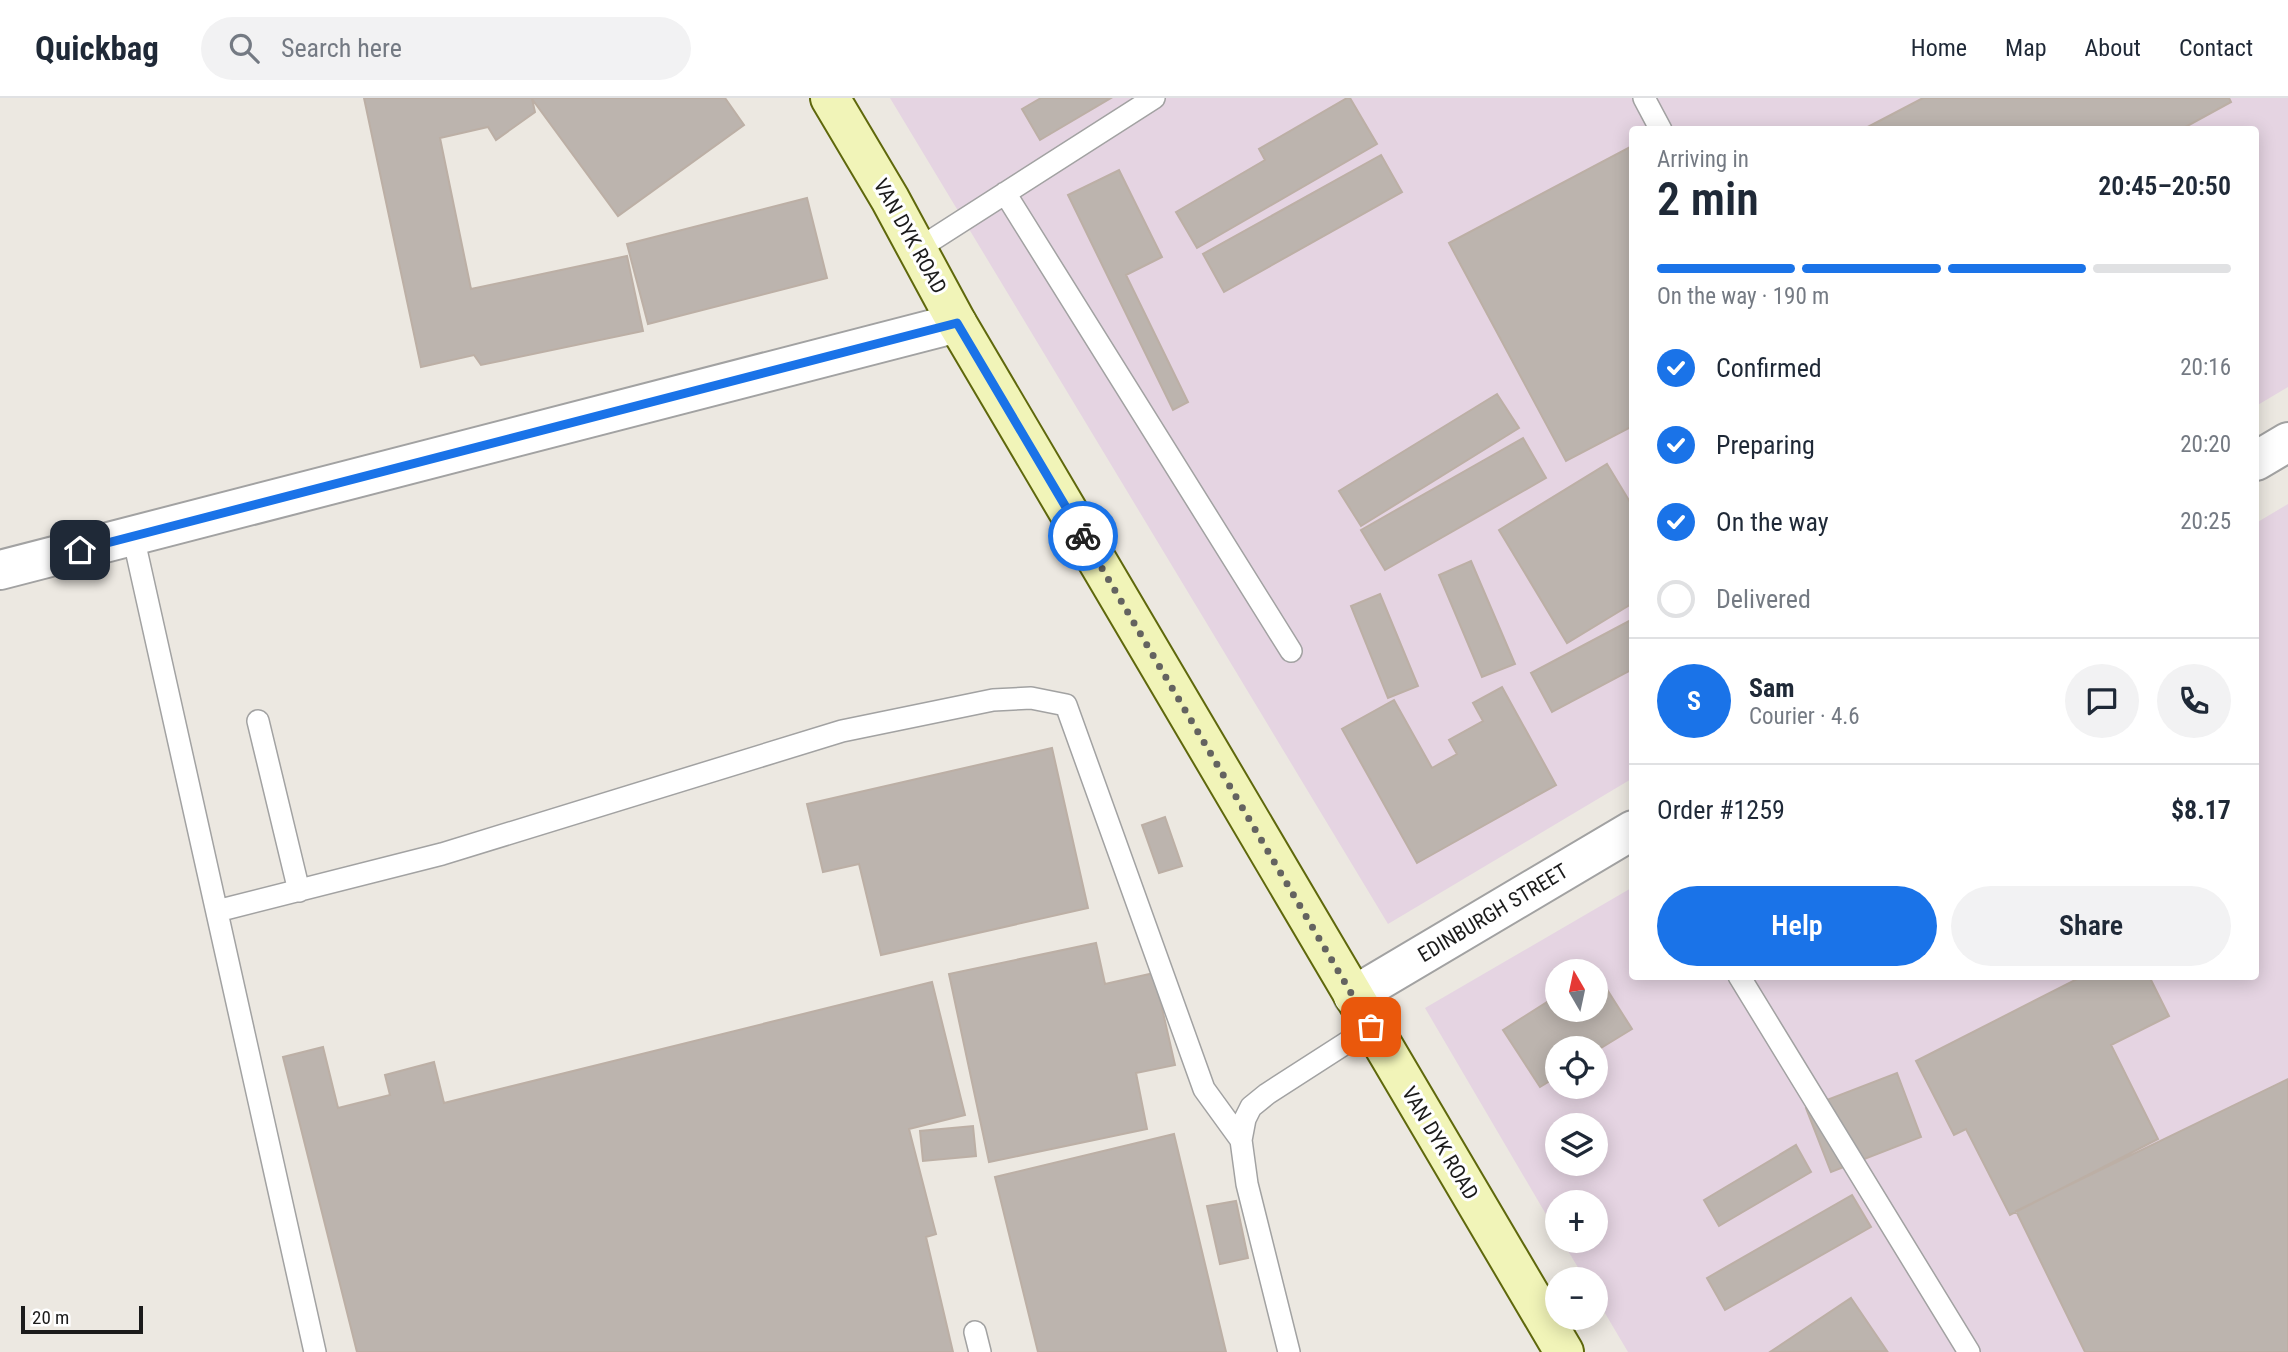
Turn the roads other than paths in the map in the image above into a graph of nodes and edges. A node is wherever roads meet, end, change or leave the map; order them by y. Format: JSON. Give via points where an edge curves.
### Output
{"nodes":[{"id":1,"x":830,"y":98,"type":"edge"},
{"id":2,"x":1154,"y":98,"type":"edge"},
{"id":3,"x":1644,"y":98,"type":"edge"},
{"id":4,"x":1659,"y":126,"type":"edge"},
{"id":5,"x":1005,"y":193,"type":"junction"},
{"id":6,"x":918,"y":249,"type":"junction"},
{"id":7,"x":957,"y":323,"type":"junction"},
{"id":8,"x":2288,"y":442,"type":"edge"},
{"id":9,"x":2259,"y":459,"type":"edge"},
{"id":10,"x":133,"y":536,"type":"junction"},
{"id":11,"x":0,"y":570,"type":"edge"},
{"id":12,"x":1290,"y":651,"type":"dead end"},
{"id":13,"x":258,"y":721,"type":"dead end"},
{"id":14,"x":1629,"y":833,"type":"edge"},
{"id":15,"x":299,"y":891,"type":"junction"},
{"id":16,"x":217,"y":911,"type":"junction"},
{"id":17,"x":1742,"y":980,"type":"edge"},
{"id":18,"x":1362,"y":1011,"type":"junction"},
{"id":19,"x":1241,"y":1140,"type":"junction"},
{"id":20,"x":315,"y":1352,"type":"edge"},
{"id":21,"x":1289,"y":1352,"type":"edge"},
{"id":22,"x":1564,"y":1352,"type":"edge"},
{"id":23,"x":1969,"y":1352,"type":"edge"}],
"edges":[{"from":1,"to":6,"type":"main road","name":"VAN DYK ROAD"},
{"from":2,"to":5,"type":"lane"},
{"from":3,"to":4,"type":"lane"},
{"from":5,"to":6,"type":"lane"},
{"from":5,"to":12,"type":"lane"},
{"from":6,"to":7,"type":"main road","name":"VAN DYK ROAD"},
{"from":7,"to":10,"type":"street"},
{"from":7,"to":18,"type":"main road","name":"VAN DYK ROAD"},
{"from":8,"to":9,"type":"street"},
{"from":10,"to":11,"type":"street"},
{"from":10,"to":16,"type":"lane"},
{"from":13,"to":15,"type":"lane"},
{"from":14,"to":18,"type":"street","name":"EDINBURGH STREET"},
{"from":15,"to":16,"type":"lane"},
{"from":15,"to":19,"type":"lane","via":[[442,854],[842,731],[993,700],[1031,698],[1066,705],[1204,1089]]},
{"from":16,"to":20,"type":"lane"},
{"from":17,"to":23,"type":"lane"},
{"from":18,"to":19,"type":"lane","via":[[1251,1107]]},
{"from":18,"to":22,"type":"main road","name":"VAN DYK ROAD"},
{"from":19,"to":21,"type":"lane","via":[[1247,1184]]}]}
